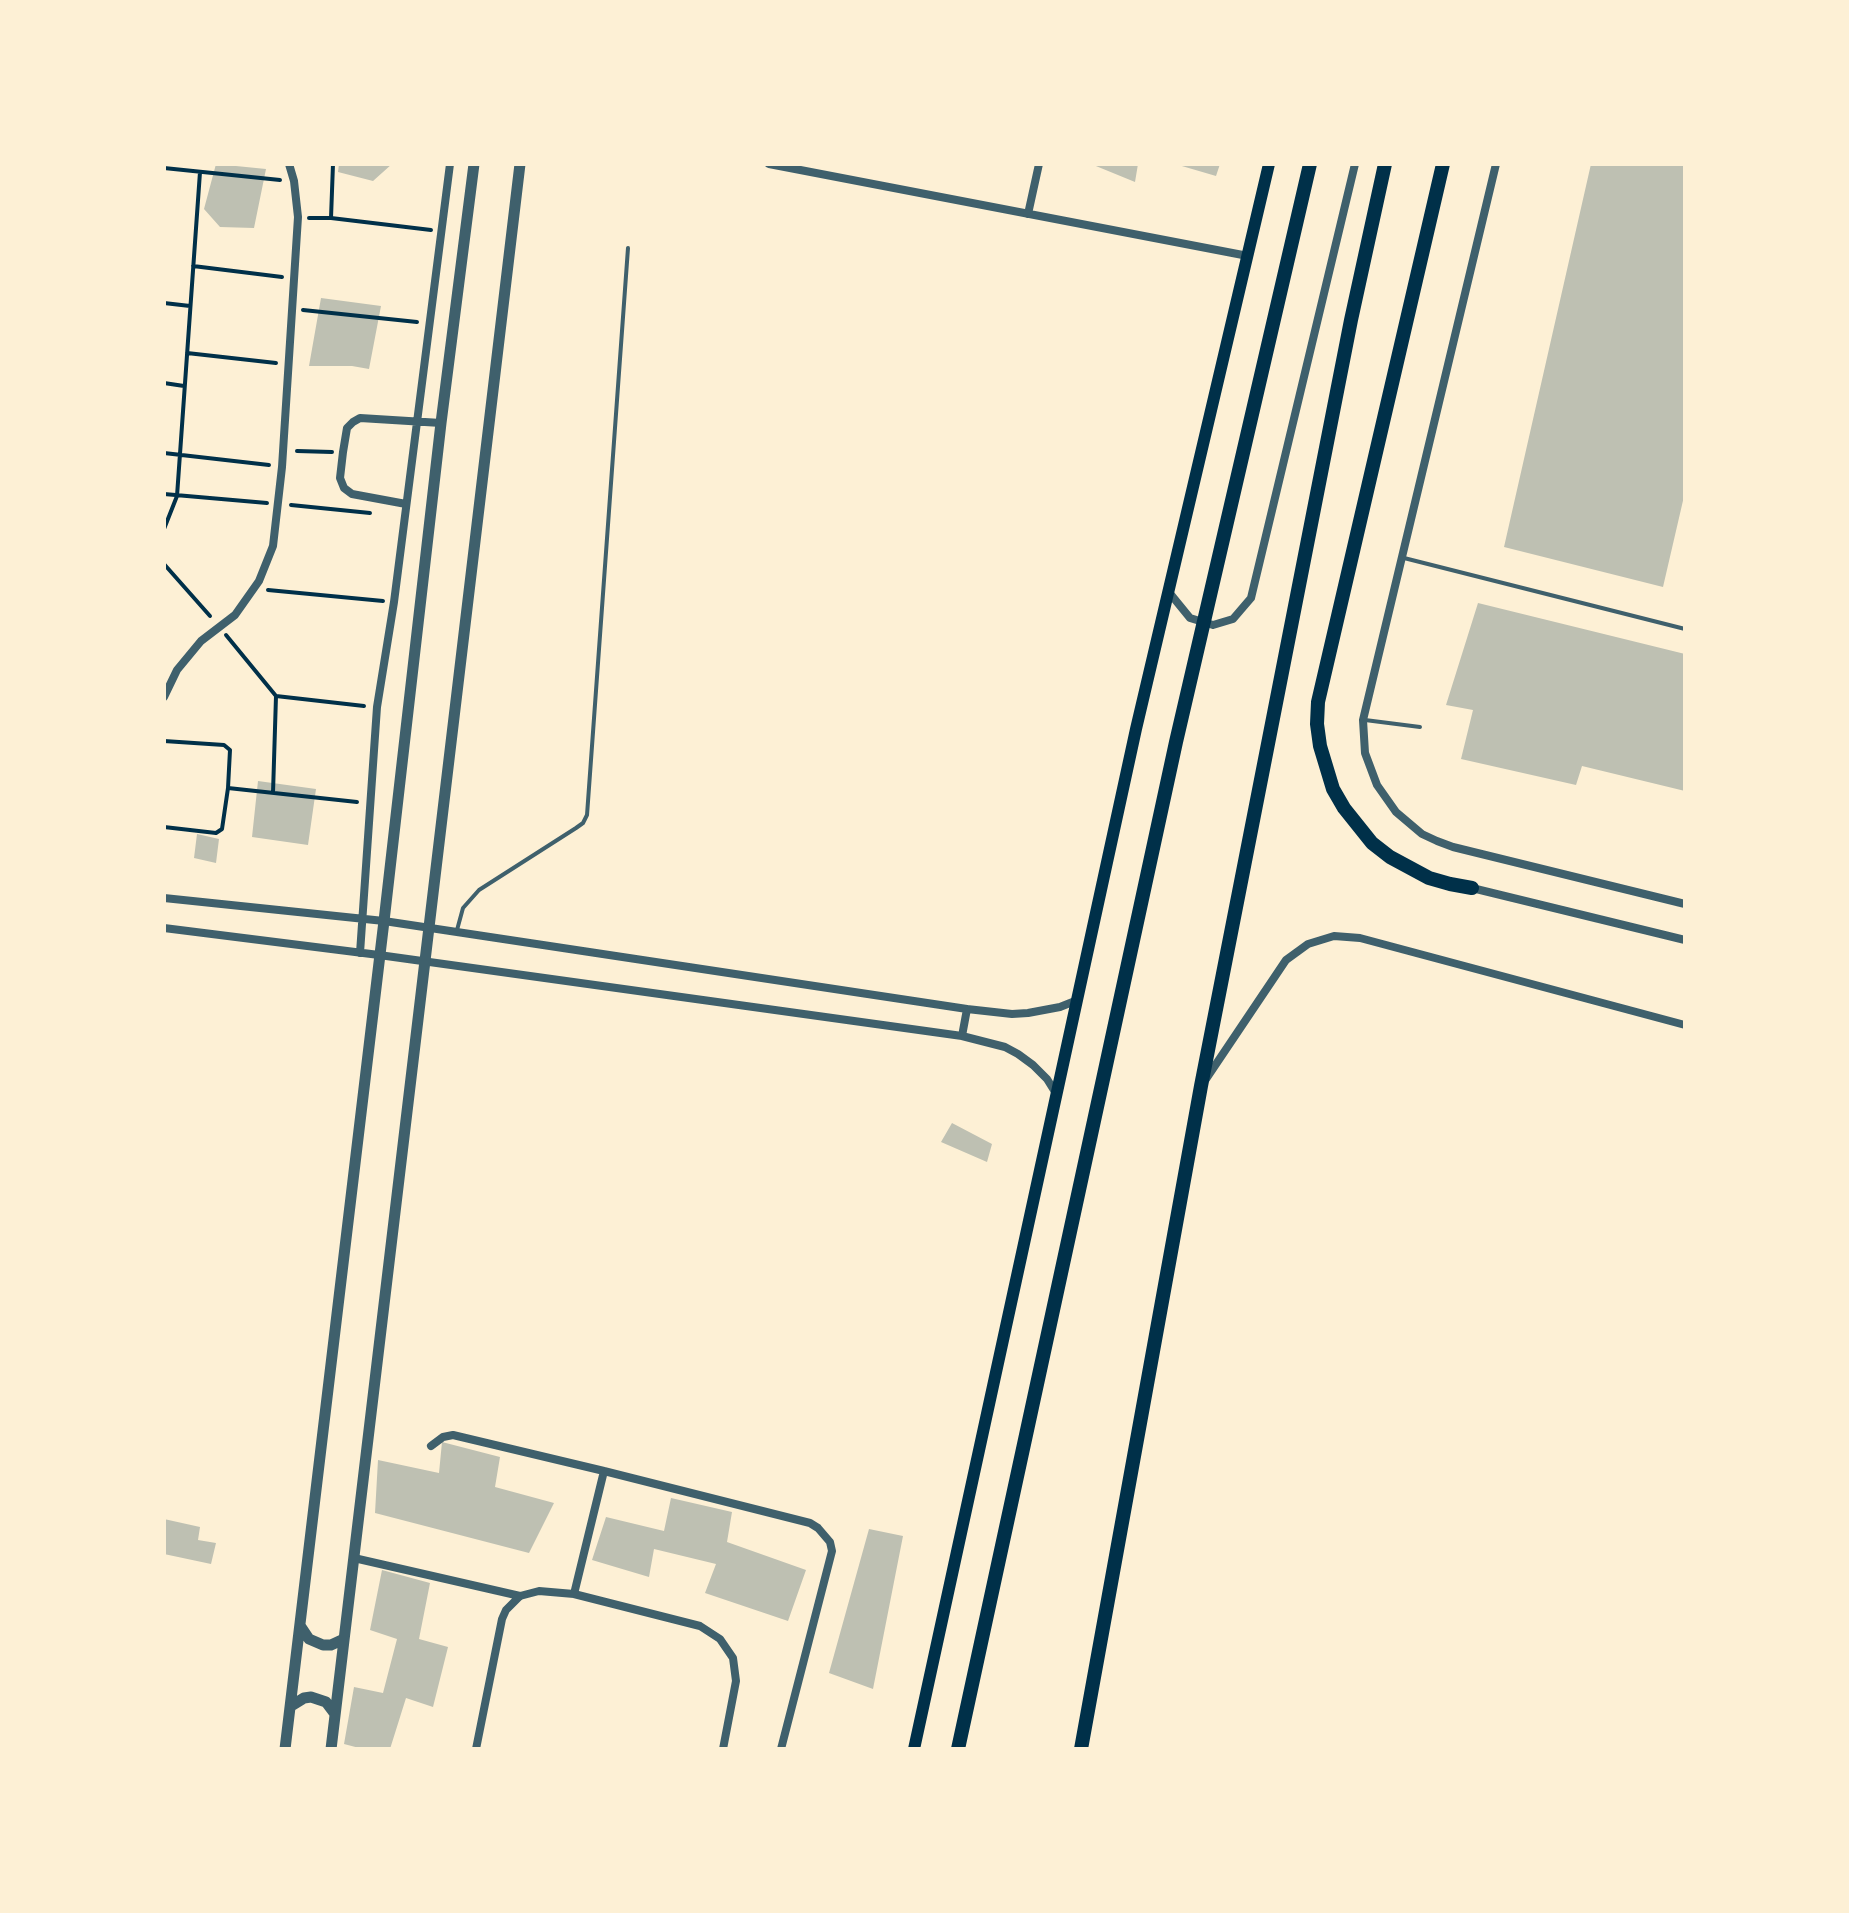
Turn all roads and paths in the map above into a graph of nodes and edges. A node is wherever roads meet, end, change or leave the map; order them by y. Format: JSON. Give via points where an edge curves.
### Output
{"nodes":[{"id":1,"x":289,"y":164,"type":"edge"},
{"id":2,"x":333,"y":164,"type":"edge"},
{"id":3,"x":450,"y":164,"type":"edge"},
{"id":4,"x":474,"y":164,"type":"edge"},
{"id":5,"x":520,"y":164,"type":"edge"},
{"id":6,"x":769,"y":164,"type":"edge"},
{"id":7,"x":1039,"y":164,"type":"edge"},
{"id":8,"x":1269,"y":164,"type":"edge"},
{"id":9,"x":1310,"y":164,"type":"edge"},
{"id":10,"x":1355,"y":164,"type":"edge"},
{"id":11,"x":1385,"y":164,"type":"edge"},
{"id":12,"x":1443,"y":164,"type":"edge"},
{"id":13,"x":1496,"y":164,"type":"edge"},
{"id":14,"x":797,"y":167,"type":"edge"},
{"id":15,"x":164,"y":168,"type":"edge"},
{"id":16,"x":200,"y":172,"type":"junction"},
{"id":17,"x":294,"y":181,"type":"junction"},
{"id":18,"x":1028,"y":214,"type":"junction"},
{"id":19,"x":298,"y":217,"type":"junction"},
{"id":20,"x":331,"y":218,"type":"junction"},
{"id":21,"x":441,"y":232,"type":"junction"},
{"id":22,"x":628,"y":248,"type":"dead end"},
{"id":23,"x":1248,"y":256,"type":"junction"},
{"id":24,"x":193,"y":266,"type":"junction"},
{"id":25,"x":294,"y":278,"type":"junction"},
{"id":26,"x":164,"y":303,"type":"edge"},
{"id":27,"x":190,"y":306,"type":"junction"},
{"id":28,"x":293,"y":309,"type":"junction"},
{"id":29,"x":429,"y":323,"type":"junction"},
{"id":30,"x":187,"y":353,"type":"junction"},
{"id":31,"x":289,"y":365,"type":"junction"},
{"id":32,"x":164,"y":383,"type":"edge"},
{"id":33,"x":184,"y":386,"type":"junction"},
{"id":34,"x":417,"y":421,"type":"junction"},
{"id":35,"x":441,"y":423,"type":"junction"},
{"id":36,"x":283,"y":450,"type":"junction"},
{"id":37,"x":343,"y":452,"type":"junction"},
{"id":38,"x":164,"y":453,"type":"edge"},
{"id":39,"x":179,"y":455,"type":"junction"},
{"id":40,"x":282,"y":467,"type":"junction"},
{"id":41,"x":164,"y":494,"type":"edge"},
{"id":42,"x":177,"y":496,"type":"junction"},
{"id":43,"x":278,"y":504,"type":"junction"},
{"id":44,"x":406,"y":504,"type":"junction"},
{"id":45,"x":373,"y":514,"type":"dead end"},
{"id":46,"x":164,"y":529,"type":"edge"},
{"id":47,"x":1402,"y":558,"type":"junction"},
{"id":48,"x":164,"y":564,"type":"edge"},
{"id":49,"x":254,"y":588,"type":"junction"},
{"id":50,"x":1168,"y":591,"type":"junction"},
{"id":51,"x":394,"y":602,"type":"junction"},
{"id":52,"x":220,"y":627,"type":"junction"},
{"id":53,"x":1685,"y":629,"type":"edge"},
{"id":54,"x":276,"y":696,"type":"junction"},
{"id":55,"x":164,"y":697,"type":"edge"},
{"id":56,"x":377,"y":707,"type":"junction"},
{"id":57,"x":1363,"y":720,"type":"junction"},
{"id":58,"x":1420,"y":727,"type":"dead end"},
{"id":59,"x":164,"y":741,"type":"edge"},
{"id":60,"x":228,"y":788,"type":"junction"},
{"id":61,"x":273,"y":793,"type":"junction"},
{"id":62,"x":371,"y":804,"type":"junction"},
{"id":63,"x":164,"y":827,"type":"edge"},
{"id":64,"x":1472,"y":888,"type":"joint"},
{"id":65,"x":164,"y":898,"type":"edge"},
{"id":66,"x":1685,"y":904,"type":"edge"},
{"id":67,"x":363,"y":919,"type":"junction"},
{"id":68,"x":384,"y":921,"type":"junction"},
{"id":69,"x":164,"y":928,"type":"edge"},
{"id":70,"x":429,"y":928,"type":"junction"},
{"id":71,"x":456,"y":932,"type":"junction"},
{"id":72,"x":1685,"y":940,"type":"edge"},
{"id":73,"x":360,"y":953,"type":"junction"},
{"id":74,"x":379,"y":955,"type":"junction"},
{"id":75,"x":425,"y":962,"type":"junction"},
{"id":76,"x":1075,"y":1001,"type":"junction"},
{"id":77,"x":967,"y":1009,"type":"junction"},
{"id":78,"x":1685,"y":1025,"type":"edge"},
{"id":79,"x":962,"y":1036,"type":"junction"},
{"id":80,"x":1201,"y":1086,"type":"junction"},
{"id":81,"x":1057,"y":1095,"type":"junction"},
{"id":82,"x":431,"y":1446,"type":"dead end"},
{"id":83,"x":604,"y":1471,"type":"junction"},
{"id":84,"x":354,"y":1558,"type":"junction"},
{"id":85,"x":574,"y":1594,"type":"junction"},
{"id":86,"x":520,"y":1596,"type":"junction"},
{"id":87,"x":300,"y":1626,"type":"junction"},
{"id":88,"x":344,"y":1639,"type":"junction"},
{"id":89,"x":291,"y":1706,"type":"junction"},
{"id":90,"x":335,"y":1714,"type":"junction"},
{"id":91,"x":285,"y":1749,"type":"edge"},
{"id":92,"x":331,"y":1749,"type":"edge"},
{"id":93,"x":476,"y":1749,"type":"edge"},
{"id":94,"x":723,"y":1749,"type":"edge"},
{"id":95,"x":781,"y":1749,"type":"edge"},
{"id":96,"x":914,"y":1749,"type":"edge"},
{"id":97,"x":958,"y":1749,"type":"edge"},
{"id":98,"x":1081,"y":1749,"type":"edge"}],
"edges":[{"from":1,"to":17,"type":"street"},
{"from":2,"to":20,"type":"path"},
{"from":3,"to":21,"type":"street"},
{"from":4,"to":35,"type":"street"},
{"from":5,"to":70,"type":"street"},
{"from":6,"to":14,"type":"street"},
{"from":7,"to":18,"type":"street"},
{"from":8,"to":23,"type":"main road"},
{"from":9,"to":97,"type":"highway","via":[[1176,742]]},
{"from":10,"to":50,"type":"street","via":[[1251,598],[1233,619],[1213,625],[1190,618]]},
{"from":11,"to":80,"type":"highway"},
{"from":12,"to":64,"type":"highway","via":[[1317,724],[1333,789],[1372,843],[1408,869]]},
{"from":13,"to":47,"type":"street"},
{"from":14,"to":18,"type":"street"},
{"from":15,"to":16,"type":"path"},
{"from":16,"to":17,"type":"path"},
{"from":16,"to":24,"type":"path"},
{"from":17,"to":19,"type":"street"},
{"from":18,"to":23,"type":"street"},
{"from":19,"to":20,"type":"path"},
{"from":19,"to":25,"type":"street"},
{"from":20,"to":21,"type":"path"},
{"from":21,"to":29,"type":"street"},
{"from":22,"to":71,"type":"lane","via":[[587,815],[576,828],[479,890],[463,908]]},
{"from":23,"to":50,"type":"main road"},
{"from":24,"to":25,"type":"path"},
{"from":24,"to":27,"type":"path"},
{"from":25,"to":28,"type":"street"},
{"from":26,"to":27,"type":"path"},
{"from":27,"to":30,"type":"path"},
{"from":28,"to":29,"type":"path"},
{"from":28,"to":31,"type":"street"},
{"from":29,"to":34,"type":"street"},
{"from":30,"to":31,"type":"path"},
{"from":30,"to":33,"type":"path"},
{"from":31,"to":36,"type":"street"},
{"from":32,"to":33,"type":"path"},
{"from":33,"to":39,"type":"path"},
{"from":34,"to":35,"type":"street"},
{"from":34,"to":37,"type":"street","via":[[360,418],[347,428]]},
{"from":34,"to":44,"type":"street"},
{"from":35,"to":68,"type":"street"},
{"from":36,"to":37,"type":"path"},
{"from":36,"to":40,"type":"street"},
{"from":37,"to":44,"type":"street","via":[[344,488]]},
{"from":38,"to":39,"type":"path"},
{"from":39,"to":40,"type":"path"},
{"from":39,"to":42,"type":"path"},
{"from":40,"to":43,"type":"street"},
{"from":41,"to":42,"type":"path"},
{"from":42,"to":43,"type":"path"},
{"from":42,"to":46,"type":"path"},
{"from":43,"to":45,"type":"path"},
{"from":43,"to":49,"type":"street","via":[[273,546]]},
{"from":44,"to":51,"type":"street"},
{"from":47,"to":53,"type":"lane"},
{"from":47,"to":57,"type":"street"},
{"from":48,"to":52,"type":"path"},
{"from":49,"to":51,"type":"path"},
{"from":49,"to":52,"type":"street"},
{"from":50,"to":76,"type":"main road"},
{"from":51,"to":56,"type":"street"},
{"from":52,"to":54,"type":"path"},
{"from":52,"to":55,"type":"street","via":[[177,670]]},
{"from":54,"to":56,"type":"path"},
{"from":54,"to":61,"type":"path"},
{"from":56,"to":62,"type":"street"},
{"from":57,"to":58,"type":"lane"},
{"from":57,"to":66,"type":"street","via":[[1365,753],[1377,785],[1396,812],[1422,834],[1453,847]]},
{"from":59,"to":60,"type":"path","via":[[224,745],[230,750]]},
{"from":60,"to":61,"type":"path"},
{"from":60,"to":63,"type":"path","via":[[222,829],[216,833]]},
{"from":61,"to":62,"type":"path"},
{"from":62,"to":67,"type":"street"},
{"from":64,"to":72,"type":"street"},
{"from":65,"to":67,"type":"street"},
{"from":67,"to":68,"type":"street"},
{"from":67,"to":73,"type":"street"},
{"from":68,"to":70,"type":"street"},
{"from":68,"to":74,"type":"street"},
{"from":69,"to":73,"type":"street"},
{"from":70,"to":71,"type":"street"},
{"from":70,"to":75,"type":"street"},
{"from":71,"to":77,"type":"street"},
{"from":73,"to":74,"type":"street"},
{"from":74,"to":75,"type":"street"},
{"from":74,"to":87,"type":"street"},
{"from":75,"to":79,"type":"street"},
{"from":75,"to":84,"type":"street"},
{"from":76,"to":77,"type":"street","via":[[1028,1013]]},
{"from":76,"to":81,"type":"main road"},
{"from":77,"to":79,"type":"street"},
{"from":78,"to":80,"type":"street","via":[[1360,938],[1334,936],[1308,944],[1286,960]]},
{"from":79,"to":81,"type":"street","via":[[1018,1054]]},
{"from":80,"to":98,"type":"highway"},
{"from":81,"to":96,"type":"main road"},
{"from":82,"to":83,"type":"street","via":[[453,1435]]},
{"from":83,"to":85,"type":"street"},
{"from":83,"to":95,"type":"street","via":[[810,1523],[825,1534],[832,1551]]},
{"from":84,"to":86,"type":"street"},
{"from":84,"to":88,"type":"street"},
{"from":85,"to":86,"type":"street","via":[[539,1591]]},
{"from":85,"to":94,"type":"street","via":[[700,1626],[720,1639],[733,1658],[736,1681]]},
{"from":86,"to":93,"type":"street","via":[[502,1619]]},
{"from":87,"to":88,"type":"street","via":[[315,1643],[331,1645]]},
{"from":87,"to":89,"type":"street"},
{"from":88,"to":90,"type":"street"},
{"from":89,"to":90,"type":"street","via":[[311,1697],[326,1702]]},
{"from":89,"to":91,"type":"street"},
{"from":90,"to":92,"type":"street"}]}
